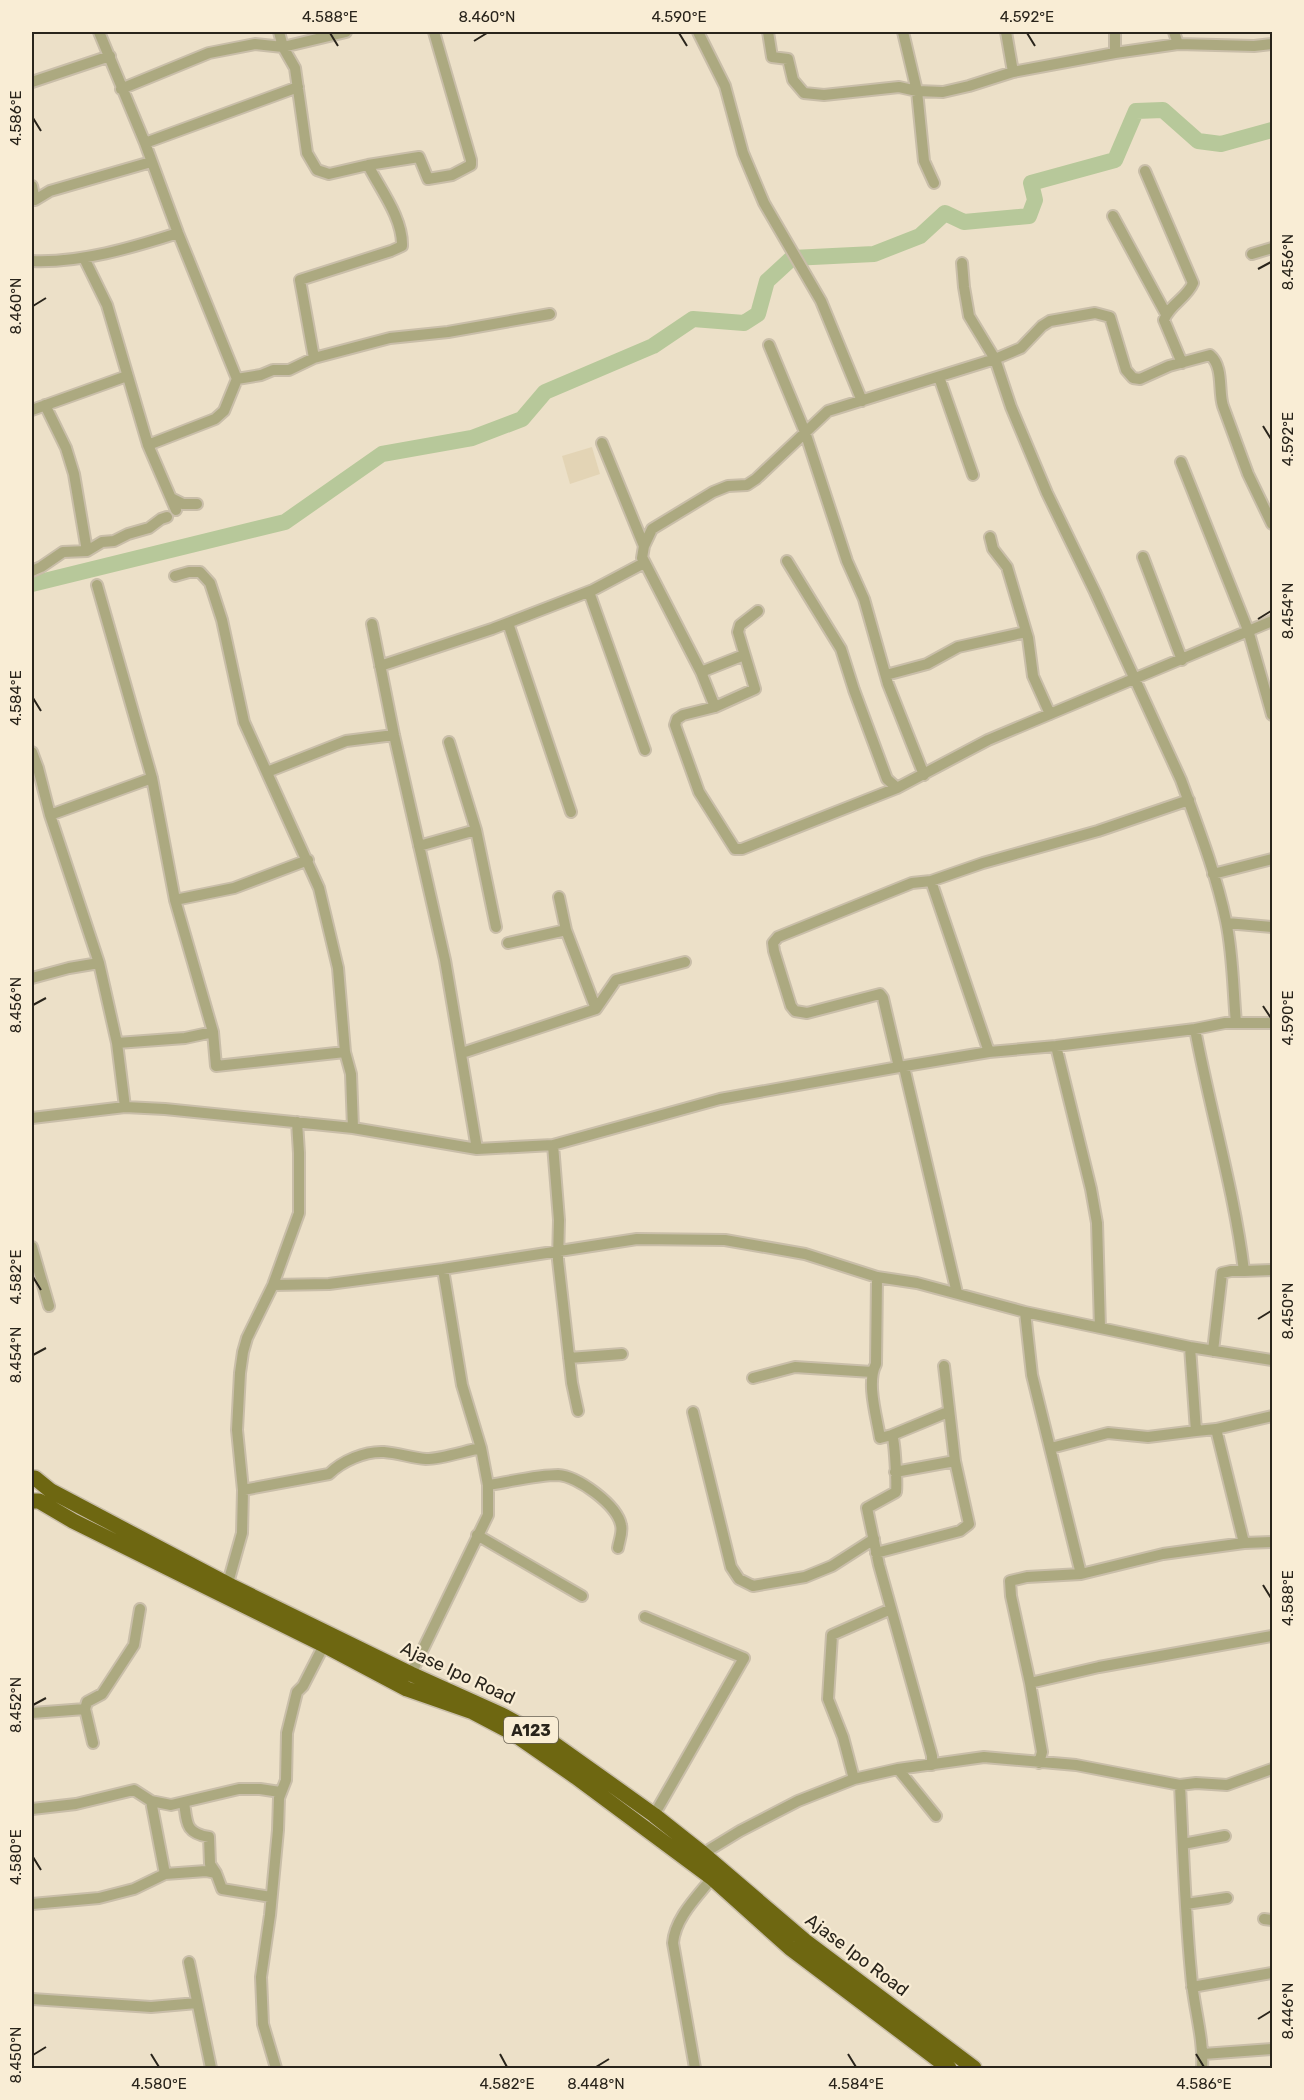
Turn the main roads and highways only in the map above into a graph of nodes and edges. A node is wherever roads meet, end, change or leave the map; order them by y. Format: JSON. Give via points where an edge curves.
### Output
{"nodes":[{"id":1,"x":33,"y":1478,"type":"edge"},
{"id":2,"x":32,"y":1501,"type":"edge"},
{"id":3,"x":226,"y":1590,"type":"junction"},
{"id":4,"x":698,"y":1858,"type":"junction"},
{"id":5,"x":943,"y":2067,"type":"edge"},
{"id":6,"x":974,"y":2068,"type":"edge"}],
"edges":[{"from":1,"to":3,"type":"highway","name":"Ajase Ipo Road","number":"A123"},
{"from":2,"to":3,"type":"highway","name":"Ajase Ipo Road","number":"A123"},
{"from":3,"to":4,"type":"highway","name":"Ajase Ipo Road","number":"A123","via":[[407,1689],[473,1712],[510,1732]]},
{"from":3,"to":4,"type":"highway","name":"Ajase Ipo Road","number":"A123","via":[[523,1725],[654,1815]]},
{"from":4,"to":5,"type":"highway","name":"Ajase Ipo Road","number":"A123","via":[[712,1878],[790,1948]]},
{"from":4,"to":6,"type":"highway","name":"Ajase Ipo Road","number":"A123"}]}
